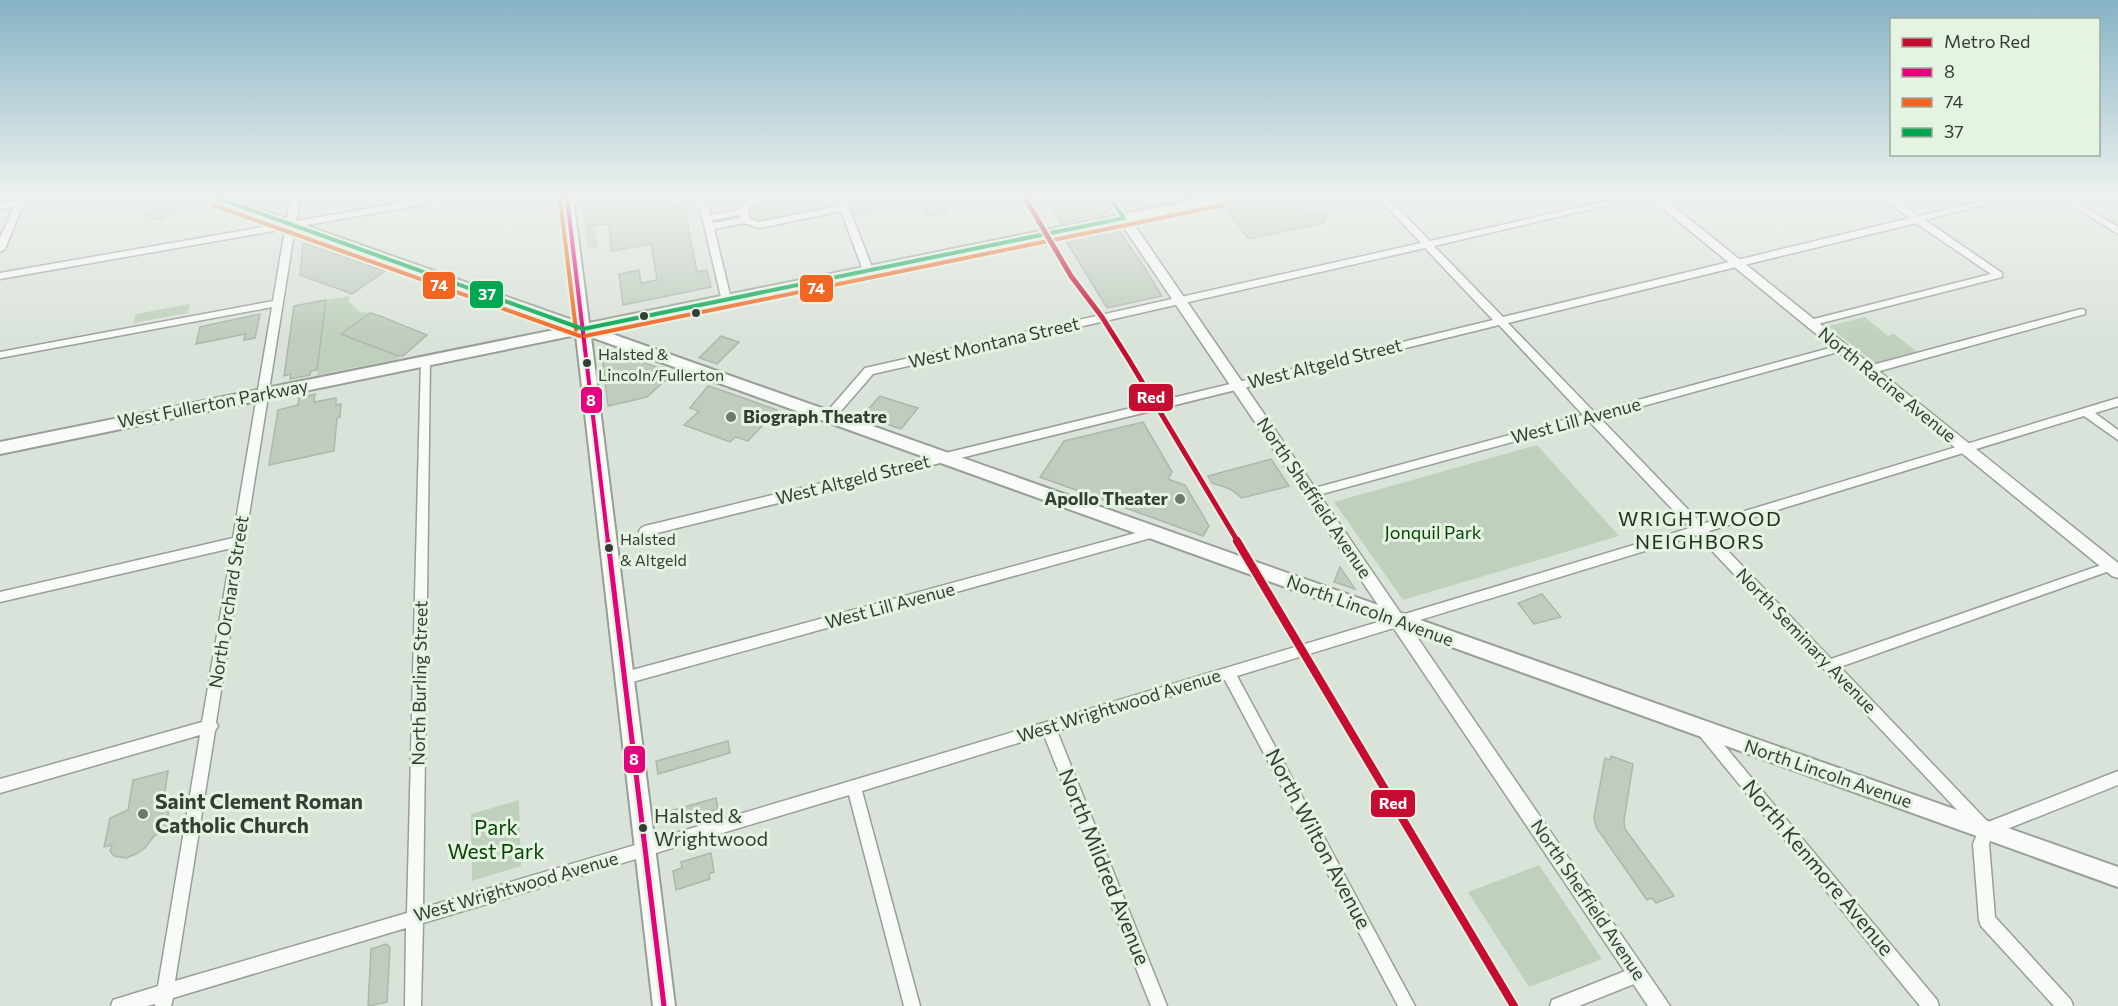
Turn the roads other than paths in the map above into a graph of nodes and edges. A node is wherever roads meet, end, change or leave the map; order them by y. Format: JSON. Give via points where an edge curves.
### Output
{"nodes":[{"id":1,"x":177,"y":245,"type":"edge"},
{"id":2,"x":287,"y":245,"type":"edge"},
{"id":3,"x":346,"y":245,"type":"edge"},
{"id":4,"x":573,"y":245,"type":"edge"},
{"id":5,"x":713,"y":245,"type":"edge"},
{"id":6,"x":858,"y":245,"type":"edge"},
{"id":7,"x":991,"y":245,"type":"edge"},
{"id":8,"x":1142,"y":245,"type":"edge"},
{"id":9,"x":1428,"y":245,"type":"joint"},
{"id":10,"x":1714,"y":245,"type":"edge"},
{"id":11,"x":1815,"y":245,"type":"edge"},
{"id":12,"x":1954,"y":245,"type":"edge"},
{"id":13,"x":1737,"y":264,"type":"junction"},
{"id":14,"x":868,"y":270,"type":"junction"},
{"id":15,"x":0,"y":276,"type":"edge"},
{"id":16,"x":726,"y":299,"type":"junction"},
{"id":17,"x":1180,"y":301,"type":"junction"},
{"id":18,"x":278,"y":303,"type":"junction"},
{"id":19,"x":2081,"y":312,"type":"dead end"},
{"id":20,"x":1501,"y":321,"type":"junction"},
{"id":21,"x":1810,"y":323,"type":"junction"},
{"id":22,"x":583,"y":329,"type":"junction"},
{"id":23,"x":1841,"y":348,"type":"junction"},
{"id":24,"x":0,"y":355,"type":"edge"},
{"id":25,"x":425,"y":361,"type":"junction"},
{"id":26,"x":1869,"y":370,"type":"junction"},
{"id":27,"x":1238,"y":386,"type":"junction"},
{"id":28,"x":263,"y":394,"type":"junction"},
{"id":29,"x":2118,"y":402,"type":"edge"},
{"id":30,"x":2086,"y":412,"type":"junction"},
{"id":31,"x":830,"y":416,"type":"junction"},
{"id":32,"x":1592,"y":417,"type":"junction"},
{"id":33,"x":2118,"y":436,"type":"edge"},
{"id":34,"x":0,"y":447,"type":"edge"},
{"id":35,"x":1966,"y":449,"type":"junction"},
{"id":36,"x":945,"y":457,"type":"junction"},
{"id":37,"x":1311,"y":493,"type":"junction"},
{"id":38,"x":1700,"y":530,"type":"junction"},
{"id":39,"x":645,"y":531,"type":"dead end"},
{"id":40,"x":1154,"y":533,"type":"junction"},
{"id":41,"x":238,"y":542,"type":"junction"},
{"id":42,"x":2115,"y":569,"type":"edge"},
{"id":43,"x":0,"y":597,"type":"edge"},
{"id":44,"x":1399,"y":621,"type":"junction"},
{"id":45,"x":1830,"y":665,"type":"junction"},
{"id":46,"x":1228,"y":672,"type":"junction"},
{"id":47,"x":625,"y":678,"type":"junction"},
{"id":48,"x":211,"y":726,"type":"junction"},
{"id":49,"x":1048,"y":727,"type":"junction"},
{"id":50,"x":1704,"y":730,"type":"junction"},
{"id":51,"x":2118,"y":778,"type":"edge"},
{"id":52,"x":0,"y":786,"type":"edge"},
{"id":53,"x":854,"y":787,"type":"junction"},
{"id":54,"x":1986,"y":830,"type":"junction"},
{"id":55,"x":645,"y":850,"type":"junction"},
{"id":56,"x":2118,"y":877,"type":"edge"},
{"id":57,"x":415,"y":916,"type":"junction"},
{"id":58,"x":1638,"y":974,"type":"junction"},
{"id":59,"x":165,"y":999,"type":"edge"},
{"id":60,"x":119,"y":1006,"type":"edge"},
{"id":61,"x":413,"y":1006,"type":"edge"},
{"id":62,"x":664,"y":1006,"type":"edge"},
{"id":63,"x":912,"y":1006,"type":"edge"},
{"id":64,"x":1159,"y":1006,"type":"edge"},
{"id":65,"x":1407,"y":1006,"type":"edge"},
{"id":66,"x":1558,"y":1006,"type":"edge"},
{"id":67,"x":1660,"y":1006,"type":"edge"},
{"id":68,"x":1931,"y":1006,"type":"edge"},
{"id":69,"x":2065,"y":1006,"type":"edge"}],
"edges":[{"from":1,"to":15,"type":"street"},
{"from":2,"to":18,"type":"street","name":"North Orchard Street"},
{"from":3,"to":22,"type":"main road","name":"North Lincoln Avenue"},
{"from":4,"to":22,"type":"main road"},
{"from":5,"to":16,"type":"street"},
{"from":6,"to":14,"type":"street"},
{"from":7,"to":14,"type":"main road","name":"West Fullerton Parkway"},
{"from":8,"to":17,"type":"street","name":"North Sheffield Avenue"},
{"from":9,"to":17,"type":"street","name":"West Montana Street"},
{"from":9,"to":20,"type":"street","name":"North Seminary Avenue"},
{"from":10,"to":13,"type":"street","name":"North Racine Avenue"},
{"from":11,"to":13,"type":"street","name":"West Altgeld Street"},
{"from":12,"to":21,"type":"street","via":[[1999,275]]},
{"from":13,"to":20,"type":"street","name":"West Altgeld Street"},
{"from":13,"to":21,"type":"street","name":"North Racine Avenue"},
{"from":14,"to":16,"type":"main road","name":"West Fullerton Parkway"},
{"from":16,"to":22,"type":"main road","name":"West Fullerton Parkway"},
{"from":17,"to":27,"type":"street","name":"North Sheffield Avenue"},
{"from":17,"to":31,"type":"street","name":"West Montana Street","via":[[870,371]]},
{"from":18,"to":24,"type":"street"},
{"from":18,"to":28,"type":"street","name":"North Orchard Street"},
{"from":19,"to":26,"type":"street"},
{"from":20,"to":27,"type":"street","name":"West Altgeld Street"},
{"from":20,"to":32,"type":"street","name":"North Seminary Avenue"},
{"from":21,"to":23,"type":"street","name":"North Racine Avenue"},
{"from":22,"to":25,"type":"main road","name":"West Fullerton Parkway"},
{"from":22,"to":31,"type":"main road","name":"North Lincoln Avenue"},
{"from":22,"to":47,"type":"main road"},
{"from":23,"to":26,"type":"street","name":"North Racine Avenue"},
{"from":23,"to":32,"type":"street","name":"West Lill Avenue"},
{"from":25,"to":28,"type":"main road","name":"West Fullerton Parkway"},
{"from":25,"to":57,"type":"street","name":"North Burling Street"},
{"from":26,"to":35,"type":"street","name":"North Racine Avenue"},
{"from":27,"to":36,"type":"street","name":"West Altgeld Street"},
{"from":27,"to":37,"type":"street","name":"North Sheffield Avenue"},
{"from":28,"to":34,"type":"main road","name":"West Fullerton Parkway"},
{"from":28,"to":41,"type":"street","name":"North Orchard Street"},
{"from":29,"to":30,"type":"street","name":"West Wrightwood Avenue"},
{"from":30,"to":33,"type":"street"},
{"from":30,"to":35,"type":"street","name":"West Wrightwood Avenue"},
{"from":31,"to":36,"type":"main road","name":"North Lincoln Avenue"},
{"from":32,"to":37,"type":"street","name":"West Lill Avenue"},
{"from":32,"to":38,"type":"street","name":"North Seminary Avenue"},
{"from":35,"to":38,"type":"street","name":"West Wrightwood Avenue"},
{"from":35,"to":42,"type":"street","name":"North Racine Avenue"},
{"from":36,"to":39,"type":"street","name":"West Altgeld Street"},
{"from":36,"to":40,"type":"main road","name":"North Lincoln Avenue"},
{"from":37,"to":44,"type":"street","name":"North Sheffield Avenue"},
{"from":38,"to":44,"type":"street","name":"West Wrightwood Avenue"},
{"from":38,"to":45,"type":"street","name":"North Seminary Avenue"},
{"from":40,"to":44,"type":"main road","name":"North Lincoln Avenue"},
{"from":40,"to":47,"type":"street","name":"West Lill Avenue"},
{"from":41,"to":43,"type":"street"},
{"from":41,"to":48,"type":"street","name":"North Orchard Street"},
{"from":42,"to":45,"type":"street"},
{"from":44,"to":46,"type":"street","name":"West Wrightwood Avenue"},
{"from":44,"to":50,"type":"main road","name":"North Lincoln Avenue"},
{"from":44,"to":58,"type":"street","name":"North Sheffield Avenue"},
{"from":45,"to":54,"type":"street","name":"North Seminary Avenue"},
{"from":46,"to":49,"type":"street","name":"West Wrightwood Avenue"},
{"from":46,"to":65,"type":"street","name":"North Wilton Avenue"},
{"from":47,"to":55,"type":"main road"},
{"from":48,"to":52,"type":"street"},
{"from":48,"to":59,"type":"street","name":"North Orchard Street"},
{"from":49,"to":53,"type":"street","name":"West Wrightwood Avenue"},
{"from":49,"to":64,"type":"street","name":"North Mildred Avenue"},
{"from":50,"to":54,"type":"main road","name":"North Lincoln Avenue"},
{"from":50,"to":68,"type":"street","name":"North Kenmore Avenue"},
{"from":51,"to":54,"type":"street"},
{"from":53,"to":55,"type":"street","name":"West Wrightwood Avenue"},
{"from":53,"to":63,"type":"street"},
{"from":54,"to":56,"type":"main road","name":"North Lincoln Avenue"},
{"from":54,"to":69,"type":"street","via":[[1981,844],[1988,921]]},
{"from":55,"to":57,"type":"street","name":"West Wrightwood Avenue"},
{"from":55,"to":62,"type":"main road"},
{"from":57,"to":59,"type":"street","name":"West Wrightwood Avenue"},
{"from":57,"to":61,"type":"street","name":"North Burling Street"},
{"from":58,"to":66,"type":"street"},
{"from":58,"to":67,"type":"street","name":"North Sheffield Avenue"},
{"from":59,"to":60,"type":"street","name":"West Wrightwood Avenue"}]}
